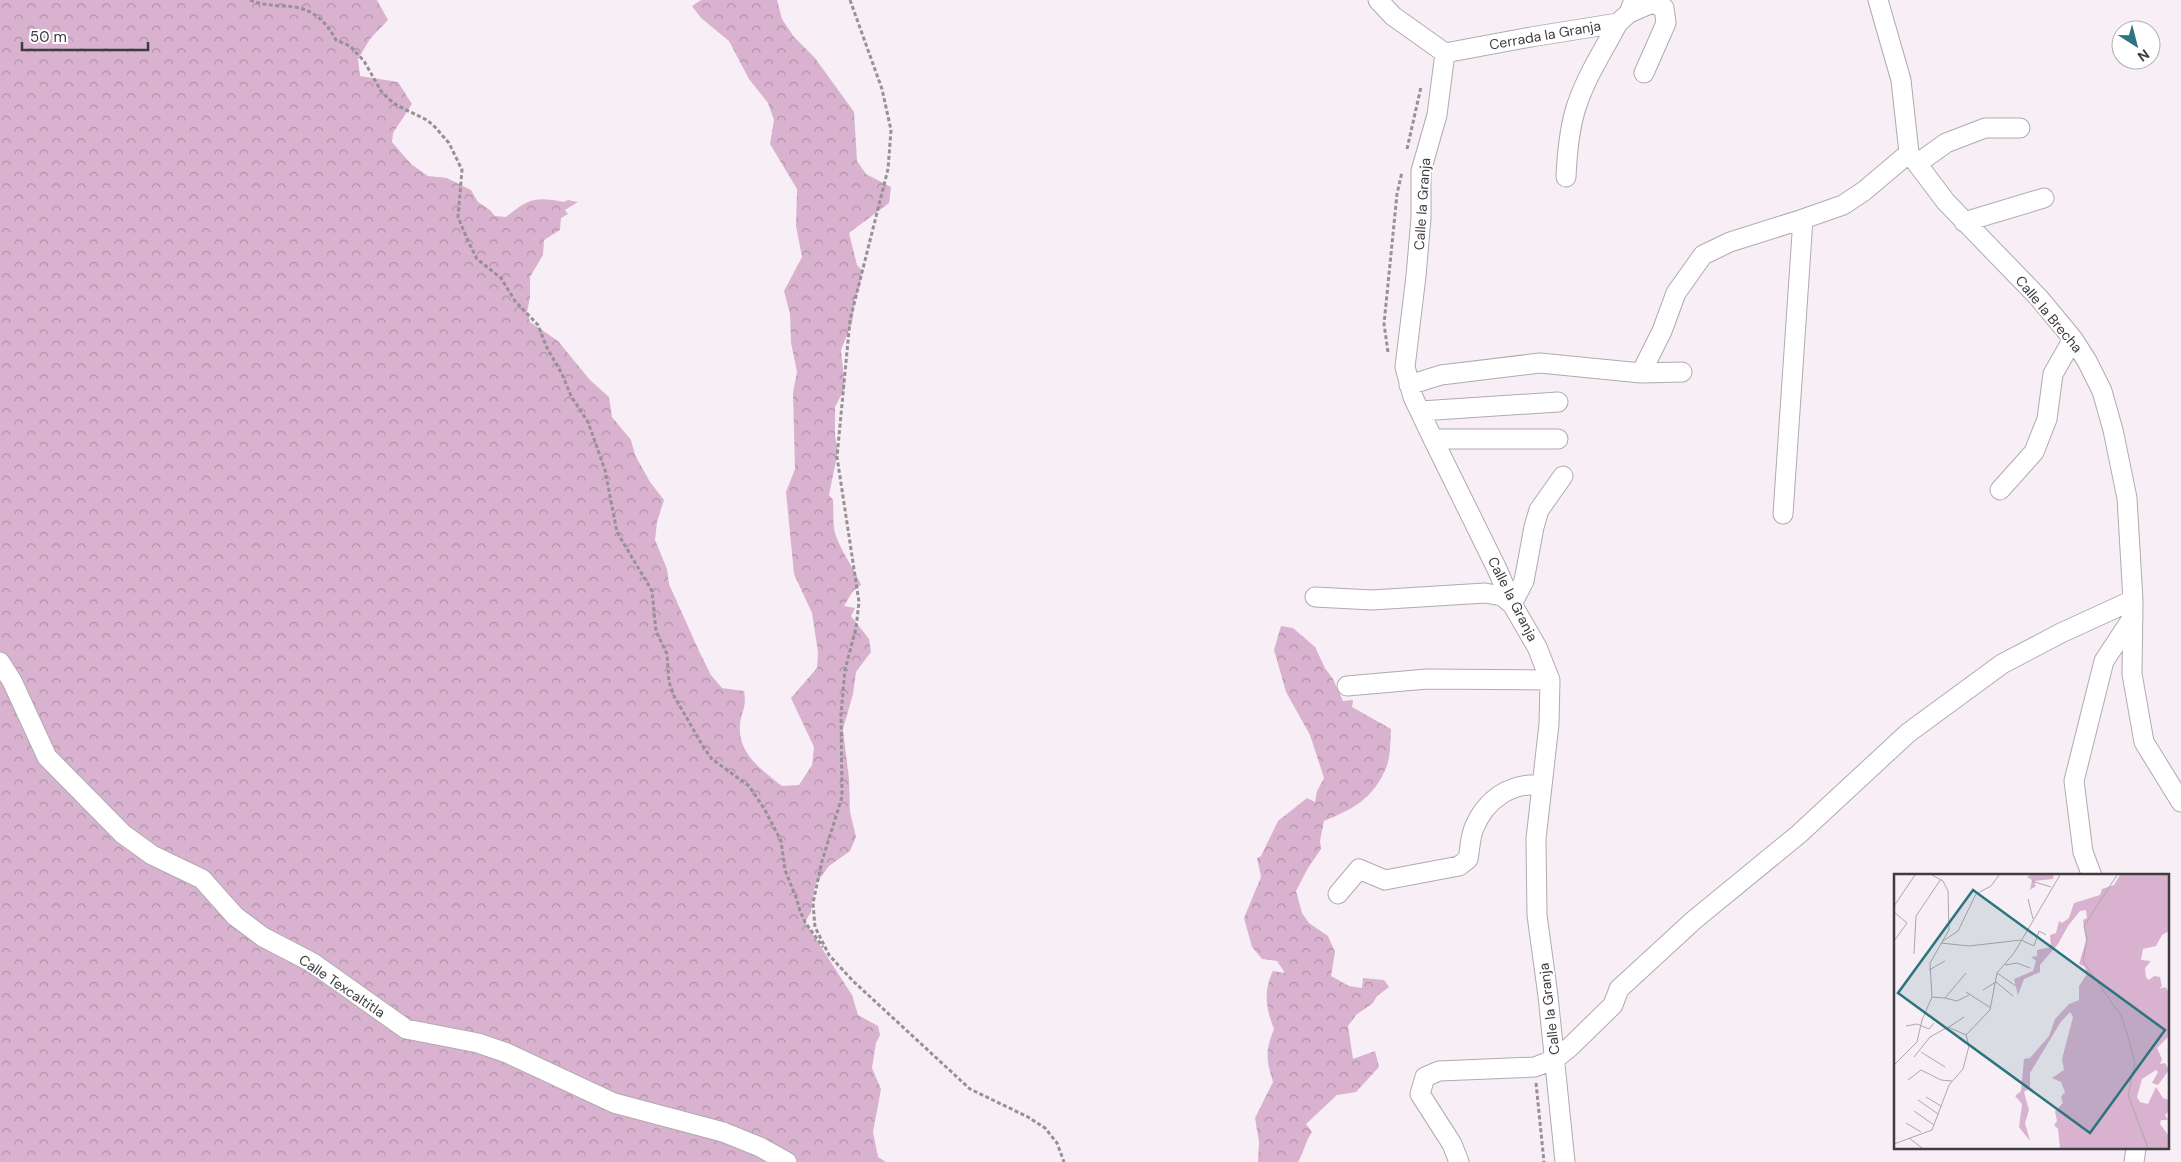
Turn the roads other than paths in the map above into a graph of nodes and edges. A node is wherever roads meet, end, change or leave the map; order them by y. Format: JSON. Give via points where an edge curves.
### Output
{"nodes":[{"id":1,"x":1378,"y":0,"type":"edge"},
{"id":2,"x":1878,"y":0,"type":"edge"},
{"id":3,"x":1627,"y":12,"type":"edge"},
{"id":4,"x":1445,"y":53,"type":"junction"},
{"id":5,"x":1644,"y":73,"type":"dead end"},
{"id":6,"x":2020,"y":128,"type":"dead end"},
{"id":7,"x":1914,"y":158,"type":"junction"},
{"id":8,"x":1566,"y":177,"type":"dead end"},
{"id":9,"x":2044,"y":198,"type":"dead end"},
{"id":10,"x":1803,"y":218,"type":"junction"},
{"id":11,"x":1964,"y":222,"type":"junction"},
{"id":12,"x":2073,"y":339,"type":"junction"},
{"id":13,"x":1682,"y":372,"type":"dead end"},
{"id":14,"x":1641,"y":373,"type":"junction"},
{"id":15,"x":1409,"y":385,"type":"junction"},
{"id":16,"x":1558,"y":402,"type":"dead end"},
{"id":17,"x":1421,"y":411,"type":"junction"},
{"id":18,"x":1433,"y":439,"type":"junction"},
{"id":19,"x":1558,"y":439,"type":"dead end"},
{"id":20,"x":1563,"y":476,"type":"dead end"},
{"id":21,"x":2000,"y":490,"type":"dead end"},
{"id":22,"x":1783,"y":514,"type":"dead end"},
{"id":23,"x":1315,"y":596,"type":"dead end"},
{"id":24,"x":1512,"y":604,"type":"junction"},
{"id":25,"x":2133,"y":609,"type":"junction"},
{"id":26,"x":0,"y":662,"type":"edge"},
{"id":27,"x":1550,"y":680,"type":"junction"},
{"id":28,"x":1347,"y":686,"type":"dead end"},
{"id":29,"x":1542,"y":785,"type":"junction"},
{"id":30,"x":2181,"y":802,"type":"edge"},
{"id":31,"x":2091,"y":874,"type":"edge"},
{"id":32,"x":1338,"y":894,"type":"dead end"},
{"id":33,"x":1555,"y":1059,"type":"junction"},
{"id":34,"x":787,"y":1162,"type":"edge"},
{"id":35,"x":1459,"y":1162,"type":"edge"},
{"id":36,"x":1565,"y":1162,"type":"edge"}],
"edges":[{"from":1,"to":4,"type":"street","via":[[1393,16]]},
{"from":2,"to":7,"type":"street","name":"Calle la Brecha","via":[[1901,80]]},
{"from":3,"to":4,"type":"street","name":"Cerrada la Granja"},
{"from":3,"to":5,"type":"street","name":"Cerrada la Granja","via":[[1652,3],[1664,8],[1666,22]]},
{"from":3,"to":8,"type":"street","via":[[1587,82],[1576,110],[1568,144]]},
{"from":4,"to":15,"type":"street","name":"Calle la Granja","via":[[1437,114],[1421,170],[1421,218],[1405,367]]},
{"from":6,"to":7,"type":"street","via":[[1985,128]]},
{"from":7,"to":10,"type":"street","via":[[1843,205]]},
{"from":7,"to":11,"type":"street","name":"Calle la Brecha"},
{"from":9,"to":11,"type":"street"},
{"from":10,"to":14,"type":"street","via":[[1730,242],[1703,255],[1676,293]]},
{"from":10,"to":22,"type":"street"},
{"from":11,"to":12,"type":"street","name":"Calle la Brecha","via":[[2039,298]]},
{"from":12,"to":21,"type":"street","via":[[2053,374],[2047,419],[2034,452]]},
{"from":12,"to":25,"type":"street","name":"Calle la Brecha","via":[[2102,391],[2113,430],[2127,498]]},
{"from":13,"to":14,"type":"street"},
{"from":14,"to":15,"type":"street","via":[[1540,364],[1440,375]]},
{"from":15,"to":17,"type":"street","name":"Calle la Granja"},
{"from":16,"to":17,"type":"street"},
{"from":17,"to":18,"type":"street","name":"Calle la Granja"},
{"from":18,"to":19,"type":"street"},
{"from":18,"to":24,"type":"street","name":"Calle la Granja"},
{"from":20,"to":24,"type":"street","via":[[1539,510],[1524,581]]},
{"from":23,"to":24,"type":"street","via":[[1372,600],[1485,593],[1502,596]]},
{"from":24,"to":27,"type":"street","name":"Calle la Granja","via":[[1537,647]]},
{"from":25,"to":30,"type":"street","name":"Calle la Brecha","via":[[2132,674],[2144,742]]},
{"from":25,"to":31,"type":"street","via":[[2104,661],[2074,781],[2083,852]]},
{"from":25,"to":33,"type":"street","via":[[2061,633],[2002,664],[1908,733],[1799,834],[1694,920],[1619,989],[1613,1006]]},
{"from":26,"to":34,"type":"street","name":"Calle Texcaltitla","via":[[47,757],[123,834],[152,855],[202,878],[235,916],[263,938],[313,962],[406,1029],[507,1053],[614,1103],[723,1132]]},
{"from":27,"to":28,"type":"street","via":[[1428,679]]},
{"from":27,"to":29,"type":"street","name":"Calle la Granja"},
{"from":29,"to":32,"type":"street","via":[[1512,787],[1489,803],[1474,828],[1468,860],[1459,866],[1385,880],[1359,869]]},
{"from":29,"to":33,"type":"street","name":"Calle la Granja","via":[[1536,840],[1537,915]]},
{"from":33,"to":35,"type":"street","via":[[1535,1067],[1439,1070],[1425,1077],[1420,1094],[1452,1144]]},
{"from":33,"to":36,"type":"street","name":"Calle la Granja"}]}
